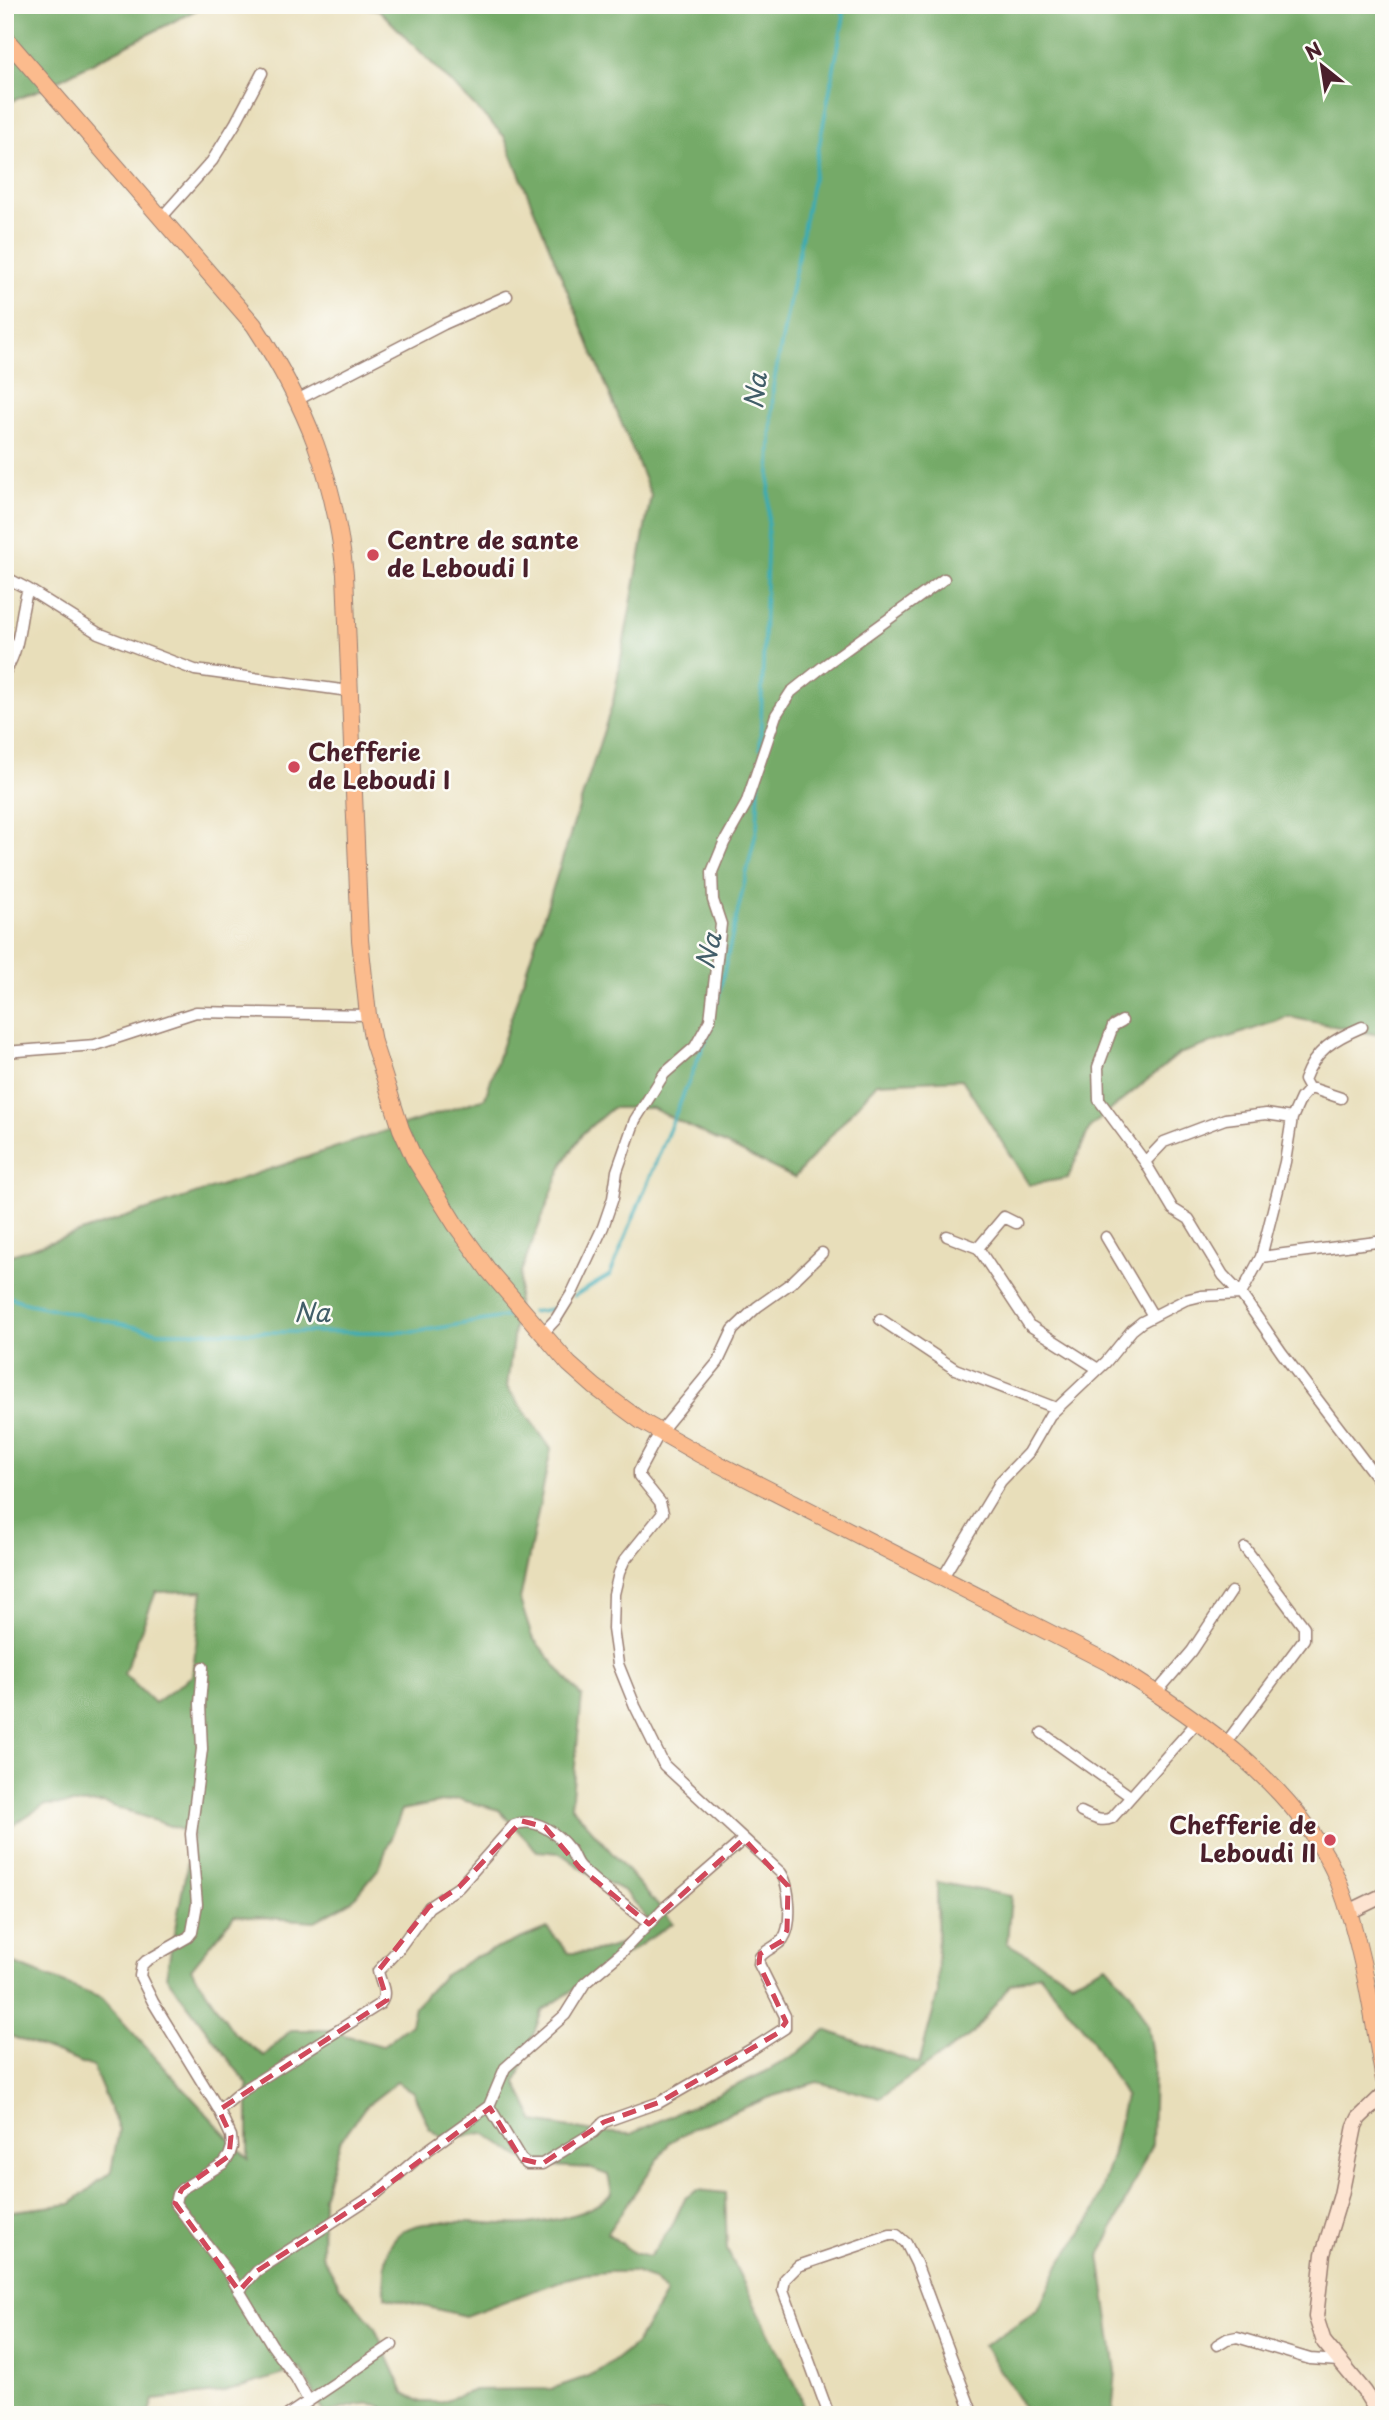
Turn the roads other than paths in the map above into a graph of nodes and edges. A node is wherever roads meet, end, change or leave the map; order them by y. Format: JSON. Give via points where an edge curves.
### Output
{"nodes":[{"id":1,"x":5,"y":38,"type":"edge"},
{"id":2,"x":262,"y":73,"type":"dead end"},
{"id":3,"x":161,"y":218,"type":"junction"},
{"id":4,"x":506,"y":296,"type":"dead end"},
{"id":5,"x":298,"y":400,"type":"junction"},
{"id":6,"x":5,"y":577,"type":"edge"},
{"id":7,"x":944,"y":579,"type":"dead end"},
{"id":8,"x":28,"y":589,"type":"junction"},
{"id":9,"x":5,"y":672,"type":"edge"},
{"id":10,"x":349,"y":691,"type":"junction"},
{"id":11,"x":368,"y":1015,"type":"junction"},
{"id":12,"x":1122,"y":1021,"type":"dead end"},
{"id":13,"x":1362,"y":1027,"type":"dead end"},
{"id":14,"x":5,"y":1052,"type":"edge"},
{"id":15,"x":1309,"y":1089,"type":"junction"},
{"id":16,"x":1341,"y":1098,"type":"dead end"},
{"id":17,"x":1292,"y":1118,"type":"junction"},
{"id":18,"x":1145,"y":1162,"type":"junction"},
{"id":19,"x":1016,"y":1223,"type":"dead end"},
{"id":20,"x":947,"y":1236,"type":"dead end"},
{"id":21,"x":1106,"y":1237,"type":"dead end"},
{"id":22,"x":1384,"y":1241,"type":"edge"},
{"id":23,"x":978,"y":1248,"type":"junction"},
{"id":24,"x":822,"y":1253,"type":"dead end"},
{"id":25,"x":1261,"y":1256,"type":"junction"},
{"id":26,"x":1241,"y":1294,"type":"junction"},
{"id":27,"x":1153,"y":1316,"type":"junction"},
{"id":28,"x":880,"y":1320,"type":"dead end"},
{"id":29,"x":542,"y":1334,"type":"junction"},
{"id":30,"x":1098,"y":1369,"type":"junction"},
{"id":31,"x":1056,"y":1408,"type":"junction"},
{"id":32,"x":660,"y":1432,"type":"junction"},
{"id":33,"x":1384,"y":1487,"type":"edge"},
{"id":34,"x":1245,"y":1548,"type":"dead end"},
{"id":35,"x":943,"y":1577,"type":"junction"},
{"id":36,"x":1231,"y":1592,"type":"dead end"},
{"id":37,"x":203,"y":1667,"type":"dead end"},
{"id":38,"x":1157,"y":1692,"type":"junction"},
{"id":39,"x":1198,"y":1721,"type":"junction"},
{"id":40,"x":1042,"y":1733,"type":"dead end"},
{"id":41,"x":1226,"y":1743,"type":"junction"},
{"id":42,"x":1130,"y":1796,"type":"junction"},
{"id":43,"x":1081,"y":1812,"type":"dead end"},
{"id":44,"x":744,"y":1839,"type":"junction"},
{"id":45,"x":1384,"y":1895,"type":"edge"},
{"id":46,"x":1349,"y":1912,"type":"junction"},
{"id":47,"x":649,"y":1924,"type":"junction"},
{"id":48,"x":1384,"y":2080,"type":"edge"},
{"id":49,"x":1384,"y":2094,"type":"edge"},
{"id":50,"x":489,"y":2106,"type":"junction"},
{"id":51,"x":219,"y":2110,"type":"junction"},
{"id":52,"x":239,"y":2291,"type":"junction"},
{"id":53,"x":392,"y":2345,"type":"dead end"},
{"id":54,"x":1217,"y":2345,"type":"dead end"},
{"id":55,"x":1339,"y":2361,"type":"junction"},
{"id":56,"x":308,"y":2400,"type":"junction"},
{"id":57,"x":288,"y":2415,"type":"edge"},
{"id":58,"x":829,"y":2415,"type":"edge"},
{"id":59,"x":973,"y":2415,"type":"edge"},
{"id":60,"x":1373,"y":2415,"type":"edge"}],
"edges":[{"from":1,"to":3,"type":"main road"},
{"from":2,"to":3,"type":"street","via":[[212,162]]},
{"from":3,"to":5,"type":"main road","via":[[254,326]]},
{"from":4,"to":5,"type":"street"},
{"from":5,"to":10,"type":"main road","via":[[330,484],[340,530]]},
{"from":6,"to":8,"type":"street"},
{"from":7,"to":29,"type":"street","via":[[816,671],[791,692],[776,715],[746,804],[712,872],[713,900],[721,924],[707,1029],[695,1047],[664,1074],[635,1120],[603,1227],[572,1293]]},
{"from":8,"to":9,"type":"street","via":[[19,644]]},
{"from":8,"to":10,"type":"street","via":[[98,633],[195,670]]},
{"from":10,"to":11,"type":"main road","via":[[359,940]]},
{"from":11,"to":14,"type":"street","via":[[196,1012],[95,1045]]},
{"from":11,"to":29,"type":"main road","via":[[381,1071],[414,1158],[489,1271]]},
{"from":12,"to":18,"type":"street","via":[[1113,1026],[1098,1067],[1100,1100]]},
{"from":13,"to":15,"type":"street","via":[[1336,1037],[1310,1063],[1304,1080]]},
{"from":15,"to":16,"type":"street"},
{"from":15,"to":17,"type":"street"},
{"from":17,"to":18,"type":"street","via":[[1266,1114],[1225,1119],[1164,1142]]},
{"from":17,"to":25,"type":"street"},
{"from":18,"to":26,"type":"street","via":[[1172,1209],[1189,1219],[1223,1275]]},
{"from":19,"to":23,"type":"street","via":[[1004,1217]]},
{"from":20,"to":23,"type":"street"},
{"from":21,"to":27,"type":"street"},
{"from":22,"to":25,"type":"street"},
{"from":23,"to":30,"type":"street","via":[[1029,1325]]},
{"from":24,"to":32,"type":"street","via":[[733,1329],[718,1362]]},
{"from":25,"to":26,"type":"street"},
{"from":26,"to":27,"type":"street","via":[[1193,1298]]},
{"from":26,"to":33,"type":"street"},
{"from":27,"to":30,"type":"street","via":[[1132,1330]]},
{"from":28,"to":31,"type":"street","via":[[955,1369]]},
{"from":29,"to":32,"type":"main road","via":[[595,1387]]},
{"from":30,"to":31,"type":"street"},
{"from":31,"to":35,"type":"street","via":[[1028,1453],[1001,1480]]},
{"from":32,"to":35,"type":"main road"},
{"from":32,"to":44,"type":"street","via":[[639,1476],[663,1513],[618,1573],[614,1647],[635,1706],[664,1765]]},
{"from":34,"to":41,"type":"street","via":[[1305,1633]]},
{"from":35,"to":38,"type":"main road"},
{"from":36,"to":38,"type":"street","via":[[1192,1651]]},
{"from":37,"to":51,"type":"street","via":[[202,1749],[191,1834],[197,1904],[192,1932],[146,1961],[140,1976]]},
{"from":38,"to":39,"type":"main road"},
{"from":39,"to":41,"type":"main road"},
{"from":39,"to":42,"type":"street"},
{"from":40,"to":42,"type":"street"},
{"from":41,"to":46,"type":"main road","via":[[1305,1825],[1338,1881]]},
{"from":42,"to":43,"type":"street","via":[[1106,1821]]},
{"from":44,"to":47,"type":"street"},
{"from":44,"to":50,"type":"street","via":[[781,1872],[788,1886],[787,1930],[782,1941],[760,1957],[759,1964],[785,2016],[785,2028],[660,2102],[604,2122],[542,2164],[521,2159]]},
{"from":45,"to":46,"type":"street"},
{"from":46,"to":48,"type":"main road"},
{"from":47,"to":50,"type":"street","via":[[585,1983],[565,2015],[505,2068]]},
{"from":47,"to":51,"type":"street","via":[[580,1868],[568,1848],[545,1827],[522,1822],[514,1825],[459,1887],[429,1907],[378,1971],[385,1994],[380,2004]]},
{"from":49,"to":55,"type":"street","via":[[1355,2126],[1323,2254],[1316,2317],[1324,2342]]},
{"from":50,"to":52,"type":"street","via":[[377,2193],[257,2270]]},
{"from":51,"to":52,"type":"street","via":[[232,2136],[229,2156],[182,2189],[175,2203]]},
{"from":52,"to":56,"type":"street"},
{"from":53,"to":56,"type":"street"},
{"from":54,"to":55,"type":"street","via":[[1237,2337],[1310,2359]]},
{"from":55,"to":60,"type":"street","via":[[1365,2392]]},
{"from":56,"to":57,"type":"street"},
{"from":58,"to":59,"type":"street","via":[[783,2290],[785,2279],[798,2266],[890,2235],[906,2243],[916,2263]]}]}
